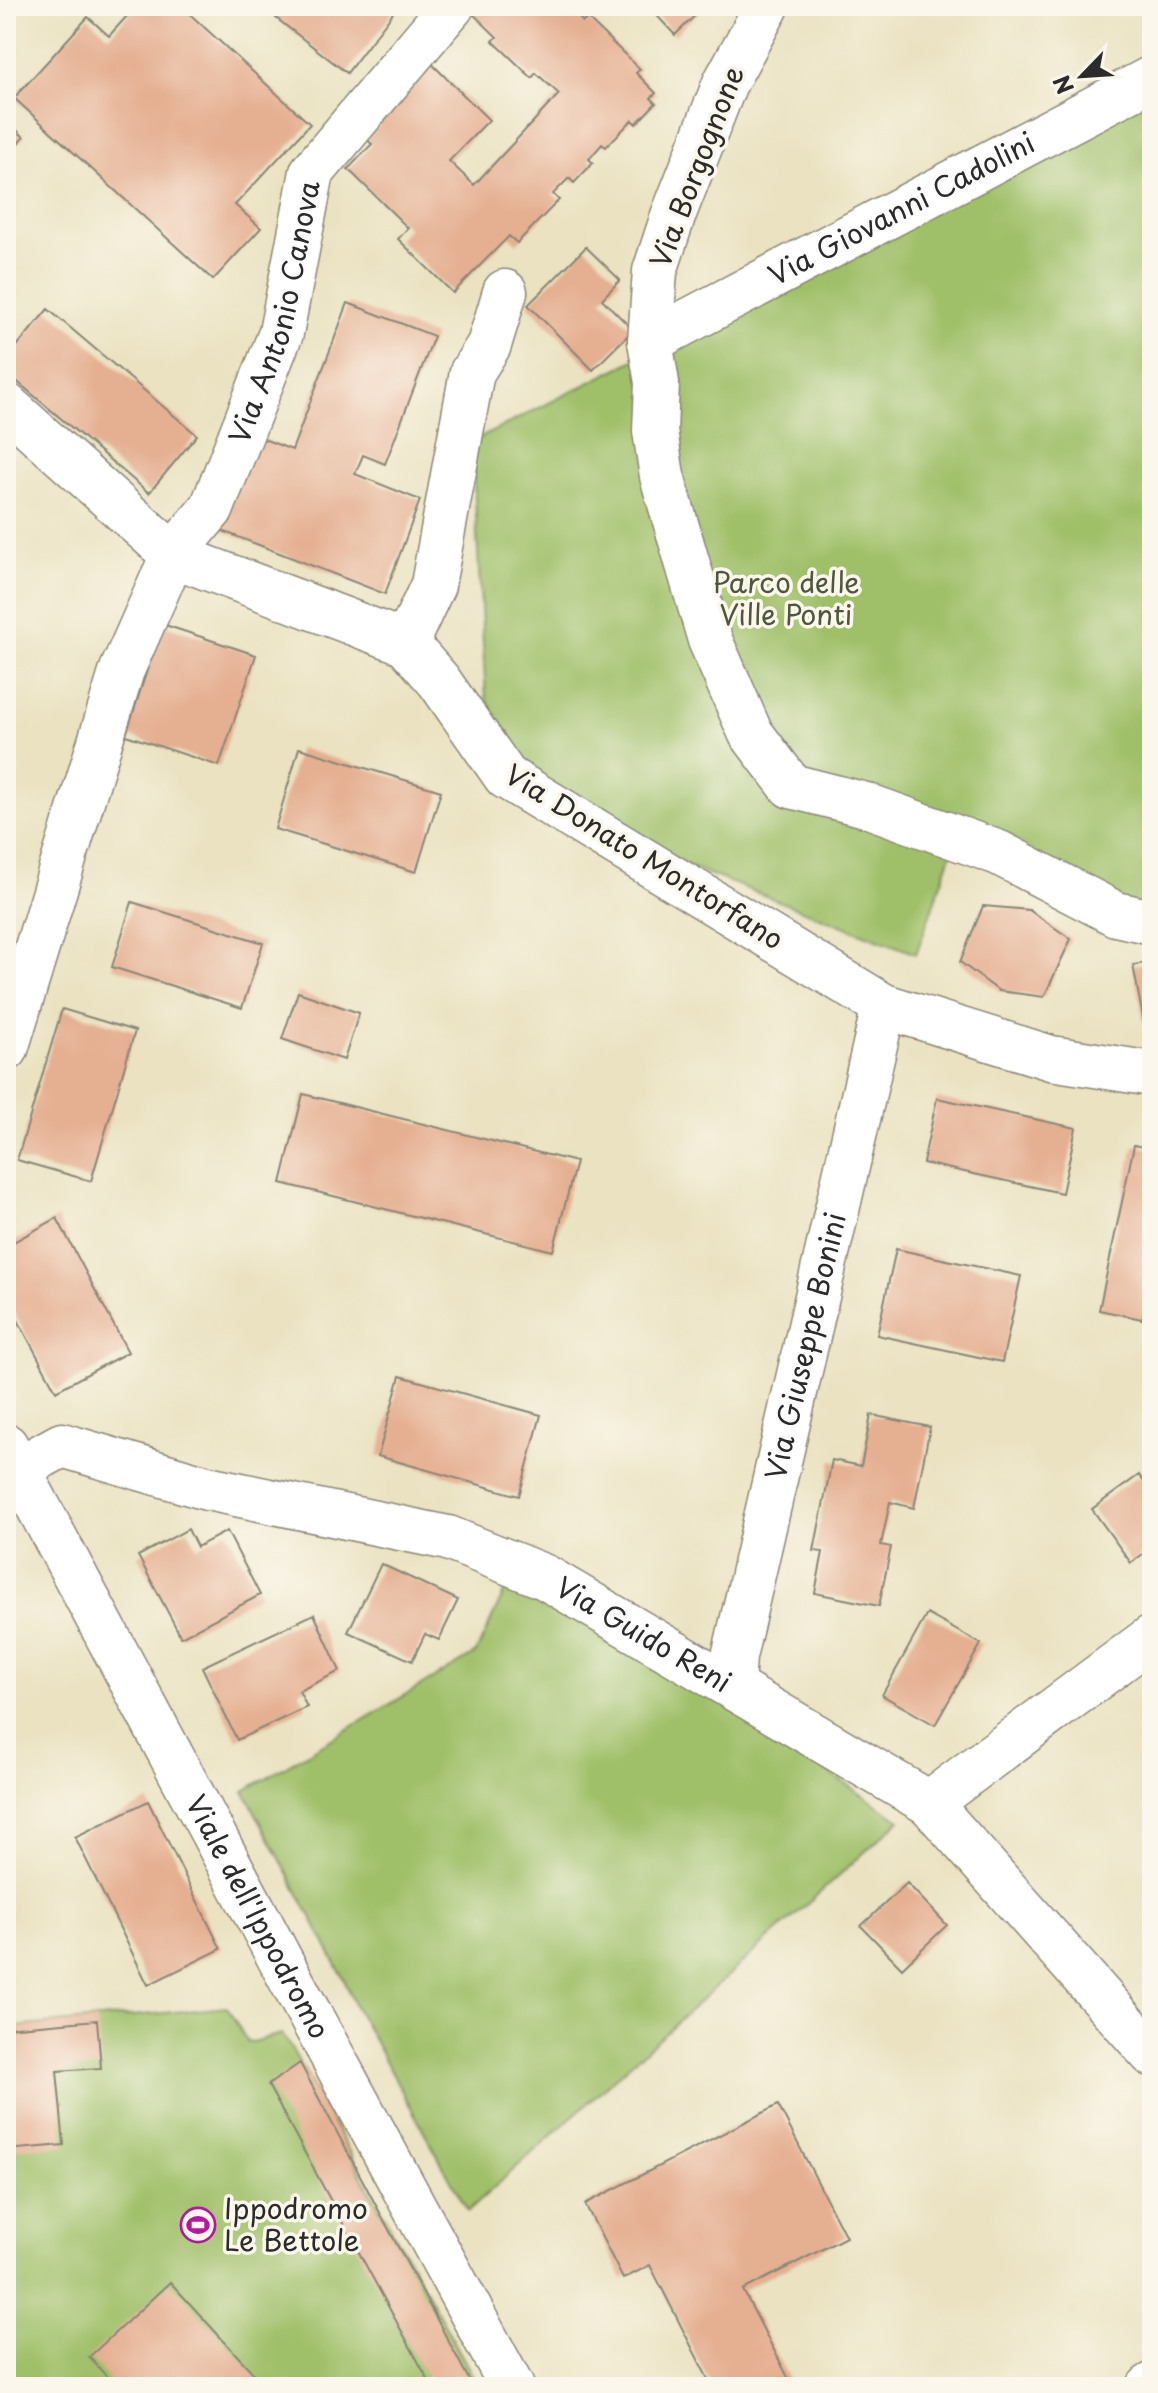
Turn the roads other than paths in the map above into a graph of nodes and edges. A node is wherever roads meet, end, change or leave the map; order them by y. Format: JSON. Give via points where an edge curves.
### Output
{"nodes":[{"id":1,"x":452,"y":6,"type":"edge"},
{"id":2,"x":767,"y":6,"type":"edge"},
{"id":3,"x":1152,"y":78,"type":"edge"},
{"id":4,"x":505,"y":292,"type":"dead end"},
{"id":5,"x":650,"y":341,"type":"junction"},
{"id":6,"x":6,"y":405,"type":"edge"},
{"id":7,"x":173,"y":555,"type":"junction"},
{"id":8,"x":406,"y":643,"type":"junction"},
{"id":9,"x":1152,"y":922,"type":"edge"},
{"id":10,"x":884,"y":1006,"type":"junction"},
{"id":11,"x":6,"y":1049,"type":"edge"},
{"id":12,"x":1152,"y":1074,"type":"edge"},
{"id":13,"x":12,"y":1458,"type":"edge"},
{"id":14,"x":1152,"y":1637,"type":"edge"},
{"id":15,"x":732,"y":1686,"type":"junction"},
{"id":16,"x":929,"y":1803,"type":"junction"},
{"id":17,"x":1152,"y":2054,"type":"edge"},
{"id":18,"x":512,"y":2387,"type":"edge"}],
"edges":[{"from":1,"to":7,"type":"street","name":"Via Antonio Canova","via":[[312,172],[281,333],[212,508]]},
{"from":2,"to":5,"type":"street","name":"Via Borgognone","via":[[725,83],[673,216],[655,271]]},
{"from":3,"to":5,"type":"street","name":"Via Giovanni Cadolini"},
{"from":4,"to":8,"type":"street","via":[[489,345],[472,372],[433,585]]},
{"from":5,"to":9,"type":"street","name":"Via Borgognone","via":[[662,476],[710,640],[750,732],[791,786],[866,805],[999,853],[1116,914]]},
{"from":6,"to":7,"type":"street","name":"Via Donato Montorfano"},
{"from":7,"to":8,"type":"street","name":"Via Donato Montorfano"},
{"from":7,"to":11,"type":"street","name":"Via Antonio Canova","via":[[122,670]]},
{"from":8,"to":10,"type":"street","name":"Via Donato Montorfano","via":[[506,777]]},
{"from":10,"to":12,"type":"street","name":"Via Donato Montorfano","via":[[1051,1058]]},
{"from":10,"to":15,"type":"street","name":"Via Giuseppe Bonini","via":[[734,1657]]},
{"from":13,"to":15,"type":"street","name":"Via Guido Reni","via":[[62,1445],[207,1488],[448,1538],[545,1577]]},
{"from":13,"to":18,"type":"street","name":"Viale dell'Ippodromo"},
{"from":14,"to":16,"type":"street"},
{"from":15,"to":16,"type":"street","name":"Via Guido Reni"},
{"from":16,"to":17,"type":"street","name":"Via Guido Reni"}]}
